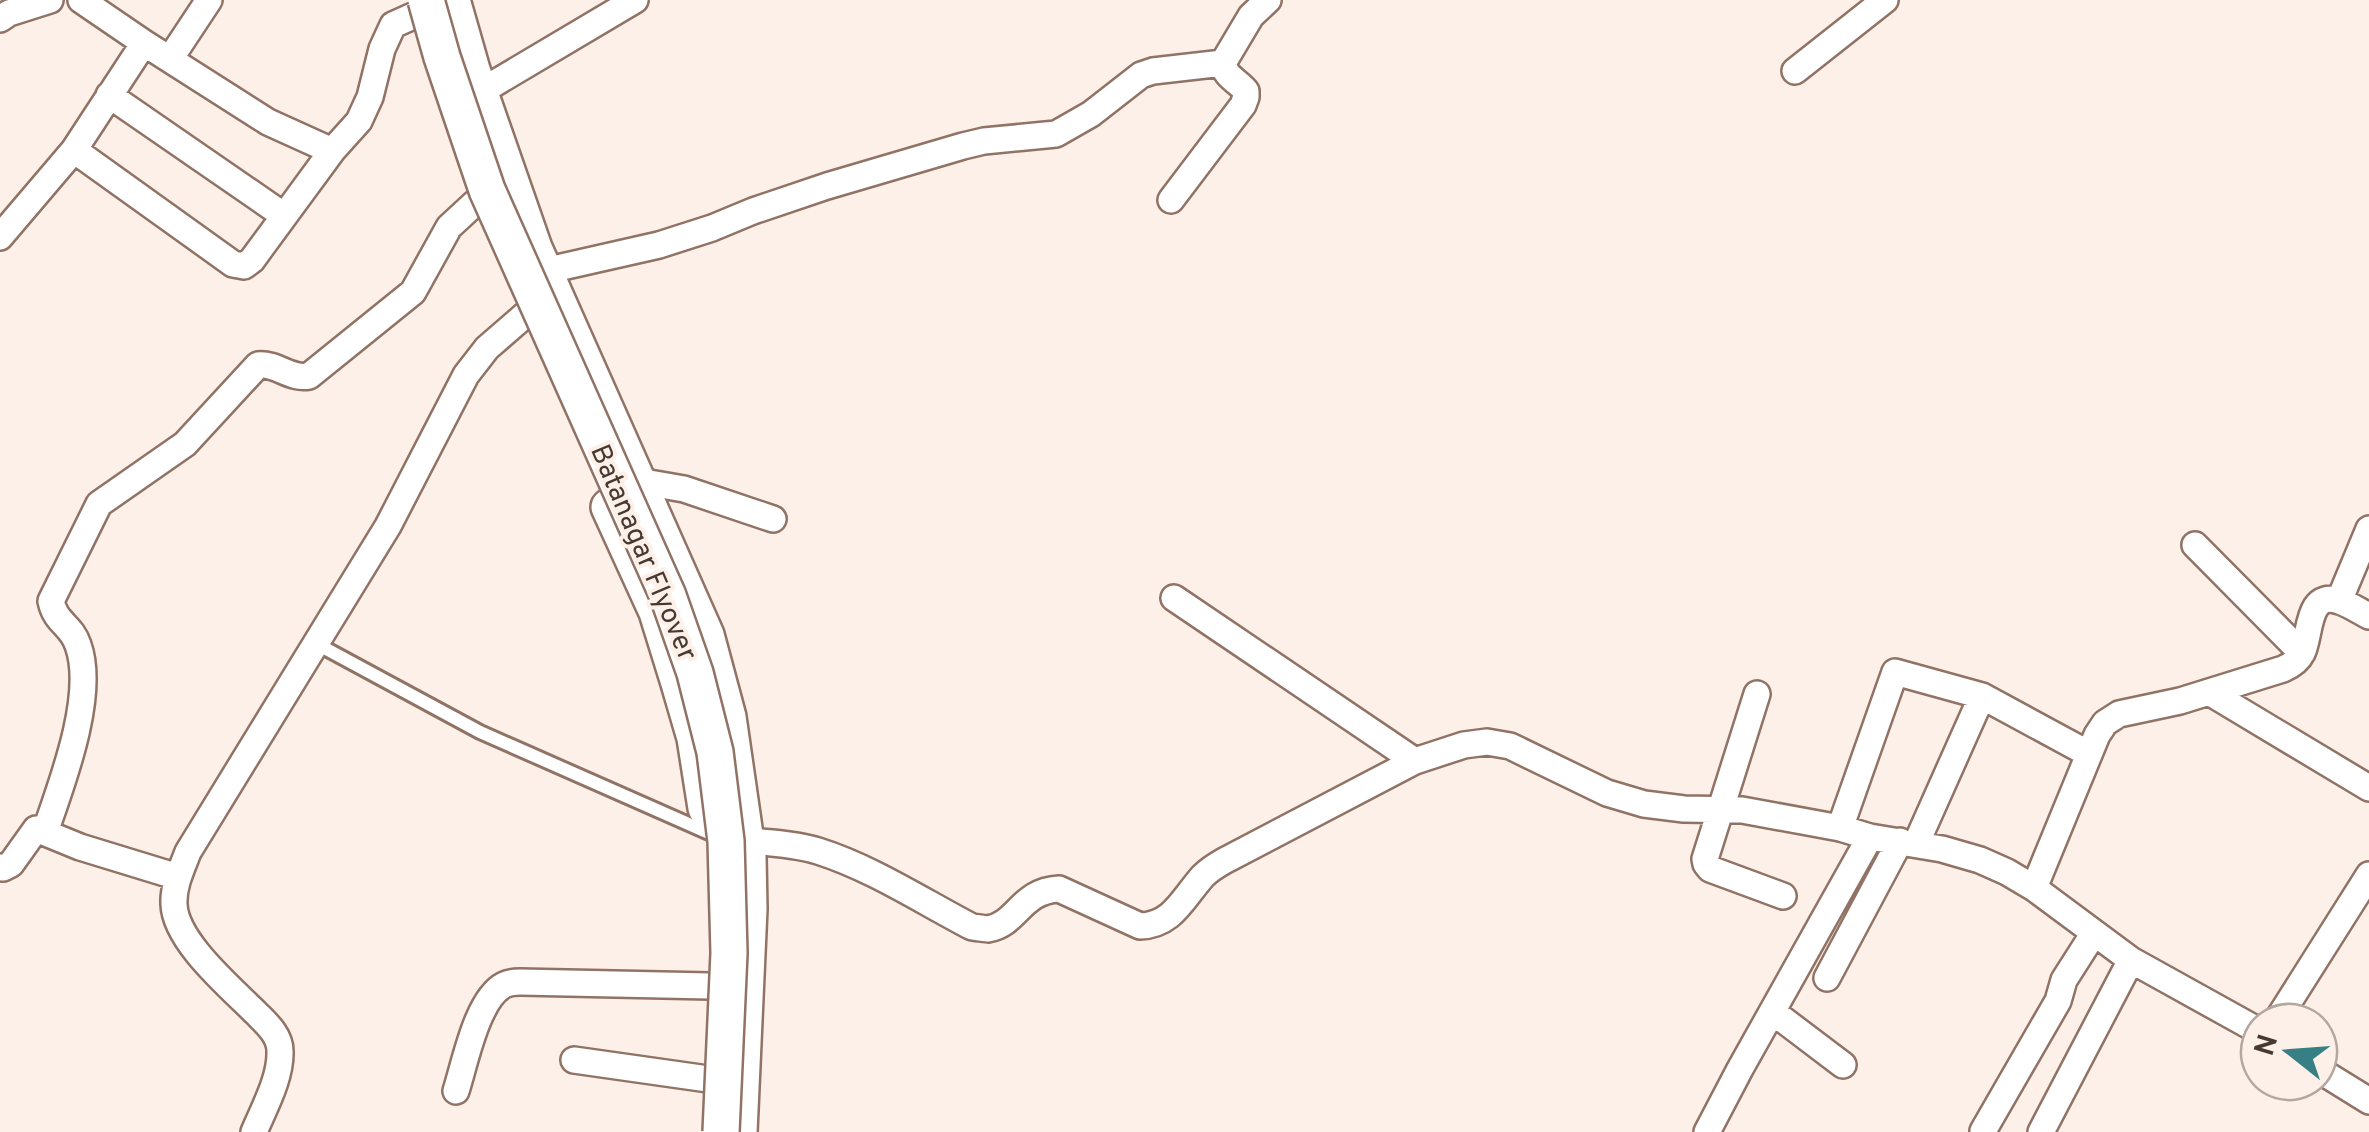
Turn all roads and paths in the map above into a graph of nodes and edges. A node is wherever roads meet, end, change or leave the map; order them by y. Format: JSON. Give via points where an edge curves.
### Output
{"nodes":[{"id":1,"x":50,"y":0,"type":"edge"},
{"id":2,"x":81,"y":0,"type":"edge"},
{"id":3,"x":209,"y":0,"type":"edge"},
{"id":4,"x":452,"y":0,"type":"edge"},
{"id":5,"x":635,"y":0,"type":"edge"},
{"id":6,"x":1268,"y":0,"type":"edge"},
{"id":7,"x":1885,"y":0,"type":"edge"},
{"id":8,"x":407,"y":8,"type":"edge"},
{"id":9,"x":6,"y":10,"type":"edge"},
{"id":10,"x":144,"y":43,"type":"junction"},
{"id":11,"x":170,"y":59,"type":"junction"},
{"id":12,"x":1223,"y":63,"type":"junction"},
{"id":13,"x":1794,"y":70,"type":"dead end"},
{"id":14,"x":480,"y":92,"type":"junction"},
{"id":15,"x":108,"y":95,"type":"junction"},
{"id":16,"x":74,"y":150,"type":"junction"},
{"id":17,"x":332,"y":151,"type":"junction"},
{"id":18,"x":1171,"y":200,"type":"dead end"},
{"id":19,"x":475,"y":203,"type":"junction"},
{"id":20,"x":283,"y":215,"type":"junction"},
{"id":21,"x":0,"y":236,"type":"edge"},
{"id":22,"x":544,"y":271,"type":"junction"},
{"id":23,"x":525,"y":315,"type":"junction"},
{"id":24,"x":638,"y":481,"type":"junction"},
{"id":25,"x":773,"y":519,"type":"dead end"},
{"id":26,"x":2369,"y":530,"type":"edge"},
{"id":27,"x":2194,"y":545,"type":"dead end"},
{"id":28,"x":1174,"y":598,"type":"dead end"},
{"id":29,"x":2340,"y":601,"type":"junction"},
{"id":30,"x":2369,"y":616,"type":"edge"},
{"id":31,"x":318,"y":644,"type":"junction"},
{"id":32,"x":2302,"y":652,"type":"junction"},
{"id":33,"x":2209,"y":692,"type":"junction"},
{"id":34,"x":1757,"y":694,"type":"dead end"},
{"id":35,"x":1982,"y":696,"type":"junction"},
{"id":36,"x":2089,"y":754,"type":"junction"},
{"id":37,"x":1415,"y":761,"type":"junction"},
{"id":38,"x":2369,"y":788,"type":"edge"},
{"id":39,"x":1720,"y":810,"type":"junction"},
{"id":40,"x":1840,"y":828,"type":"junction"},
{"id":41,"x":45,"y":832,"type":"junction"},
{"id":42,"x":709,"y":833,"type":"junction"},
{"id":43,"x":1870,"y":837,"type":"junction"},
{"id":44,"x":746,"y":841,"type":"junction"},
{"id":45,"x":1908,"y":843,"type":"junction"},
{"id":46,"x":0,"y":867,"type":"edge"},
{"id":47,"x":2369,"y":875,"type":"edge"},
{"id":48,"x":178,"y":877,"type":"junction"},
{"id":49,"x":2034,"y":888,"type":"junction"},
{"id":50,"x":1783,"y":896,"type":"dead end"},
{"id":51,"x":2094,"y":933,"type":"junction"},
{"id":52,"x":2131,"y":960,"type":"junction"},
{"id":53,"x":1827,"y":978,"type":"dead end"},
{"id":54,"x":710,"y":986,"type":"junction"},
{"id":55,"x":2289,"y":1002,"type":"edge"},
{"id":56,"x":1773,"y":1012,"type":"junction"},
{"id":57,"x":2239,"y":1020,"type":"edge"},
{"id":58,"x":574,"y":1060,"type":"dead end"},
{"id":59,"x":1844,"y":1065,"type":"dead end"},
{"id":60,"x":708,"y":1079,"type":"junction"},
{"id":61,"x":2339,"y":1082,"type":"edge"},
{"id":62,"x":456,"y":1090,"type":"dead end"},
{"id":63,"x":2369,"y":1101,"type":"edge"},
{"id":64,"x":1982,"y":1131,"type":"edge"},
{"id":65,"x":254,"y":1132,"type":"edge"},
{"id":66,"x":705,"y":1132,"type":"edge"},
{"id":67,"x":721,"y":1132,"type":"edge"},
{"id":68,"x":739,"y":1132,"type":"edge"},
{"id":69,"x":1707,"y":1132,"type":"edge"},
{"id":70,"x":2041,"y":1132,"type":"edge"}],
"edges":[{"from":1,"to":9,"type":"street"},
{"from":2,"to":10,"type":"street"},
{"from":3,"to":11,"type":"street"},
{"from":4,"to":8,"type":"lane"},
{"from":4,"to":14,"type":"street"},
{"from":5,"to":14,"type":"street"},
{"from":6,"to":12,"type":"street"},
{"from":7,"to":13,"type":"street"},
{"from":8,"to":17,"type":"street","via":[[387,36],[359,120]]},
{"from":8,"to":19,"type":"street"},
{"from":8,"to":67,"type":"street","name":"Batanagar Flyover","bridge":true,"via":[[442,57],[487,190],[696,673],[726,841]]},
{"from":10,"to":11,"type":"street"},
{"from":10,"to":15,"type":"street"},
{"from":11,"to":17,"type":"street","via":[[268,122]]},
{"from":12,"to":18,"type":"street","via":[[1246,98]]},
{"from":12,"to":22,"type":"street","via":[[1152,71],[1056,134],[963,146],[688,236]]},
{"from":14,"to":22,"type":"street"},
{"from":15,"to":16,"type":"street"},
{"from":15,"to":20,"type":"street"},
{"from":16,"to":20,"type":"street","via":[[234,264],[252,260]]},
{"from":16,"to":21,"type":"street"},
{"from":17,"to":20,"type":"street"},
{"from":19,"to":23,"type":"street"},
{"from":19,"to":41,"type":"street","via":[[449,227],[413,292],[310,376],[258,365],[185,444],[100,504],[50,600],[78,642],[84,668],[72,752]]},
{"from":22,"to":24,"type":"street"},
{"from":23,"to":31,"type":"street","via":[[466,376]]},
{"from":23,"to":42,"type":"street","via":[[657,612],[695,738]]},
{"from":24,"to":25,"type":"street","via":[[684,488]]},
{"from":24,"to":44,"type":"street","via":[[706,635],[728,717]]},
{"from":26,"to":29,"type":"street"},
{"from":27,"to":32,"type":"street"},
{"from":28,"to":37,"type":"street"},
{"from":29,"to":30,"type":"street"},
{"from":29,"to":32,"type":"street","via":[[2320,602],[2312,611]]},
{"from":31,"to":42,"type":"lane","via":[[480,732]]},
{"from":31,"to":48,"type":"street"},
{"from":32,"to":33,"type":"street","via":[[2283,670]]},
{"from":33,"to":36,"type":"street","via":[[2119,714],[2105,723]]},
{"from":33,"to":38,"type":"street"},
{"from":34,"to":39,"type":"street"},
{"from":35,"to":36,"type":"street"},
{"from":35,"to":40,"type":"street","via":[[1895,672]]},
{"from":35,"to":45,"type":"street"},
{"from":36,"to":49,"type":"street"},
{"from":37,"to":39,"type":"street","via":[[1487,742],[1644,804]]},
{"from":37,"to":44,"type":"street","via":[[1224,860],[1154,925],[1140,926],[1060,889],[1030,896],[988,929],[972,927],[820,852]]},
{"from":39,"to":40,"type":"street"},
{"from":39,"to":50,"type":"street","via":[[1706,864]]},
{"from":40,"to":43,"type":"street"},
{"from":41,"to":46,"type":"street","via":[[36,828],[11,864]]},
{"from":41,"to":48,"type":"street"},
{"from":42,"to":44,"type":"street"},
{"from":42,"to":54,"type":"street"},
{"from":43,"to":45,"type":"street"},
{"from":43,"to":56,"type":"street"},
{"from":44,"to":68,"type":"street"},
{"from":45,"to":49,"type":"street","via":[[1980,860]]},
{"from":45,"to":53,"type":"street"},
{"from":47,"to":55,"type":"street"},
{"from":48,"to":65,"type":"street","via":[[176,921],[204,962],[272,1029],[281,1048]]},
{"from":49,"to":51,"type":"street"},
{"from":51,"to":52,"type":"street"},
{"from":51,"to":64,"type":"street"},
{"from":52,"to":57,"type":"street"},
{"from":52,"to":70,"type":"street"},
{"from":54,"to":60,"type":"street"},
{"from":54,"to":62,"type":"street","via":[[506,984],[484,1007]]},
{"from":56,"to":59,"type":"street"},
{"from":56,"to":69,"type":"street"},
{"from":58,"to":60,"type":"street"},
{"from":60,"to":66,"type":"street"},
{"from":61,"to":63,"type":"street"}]}
